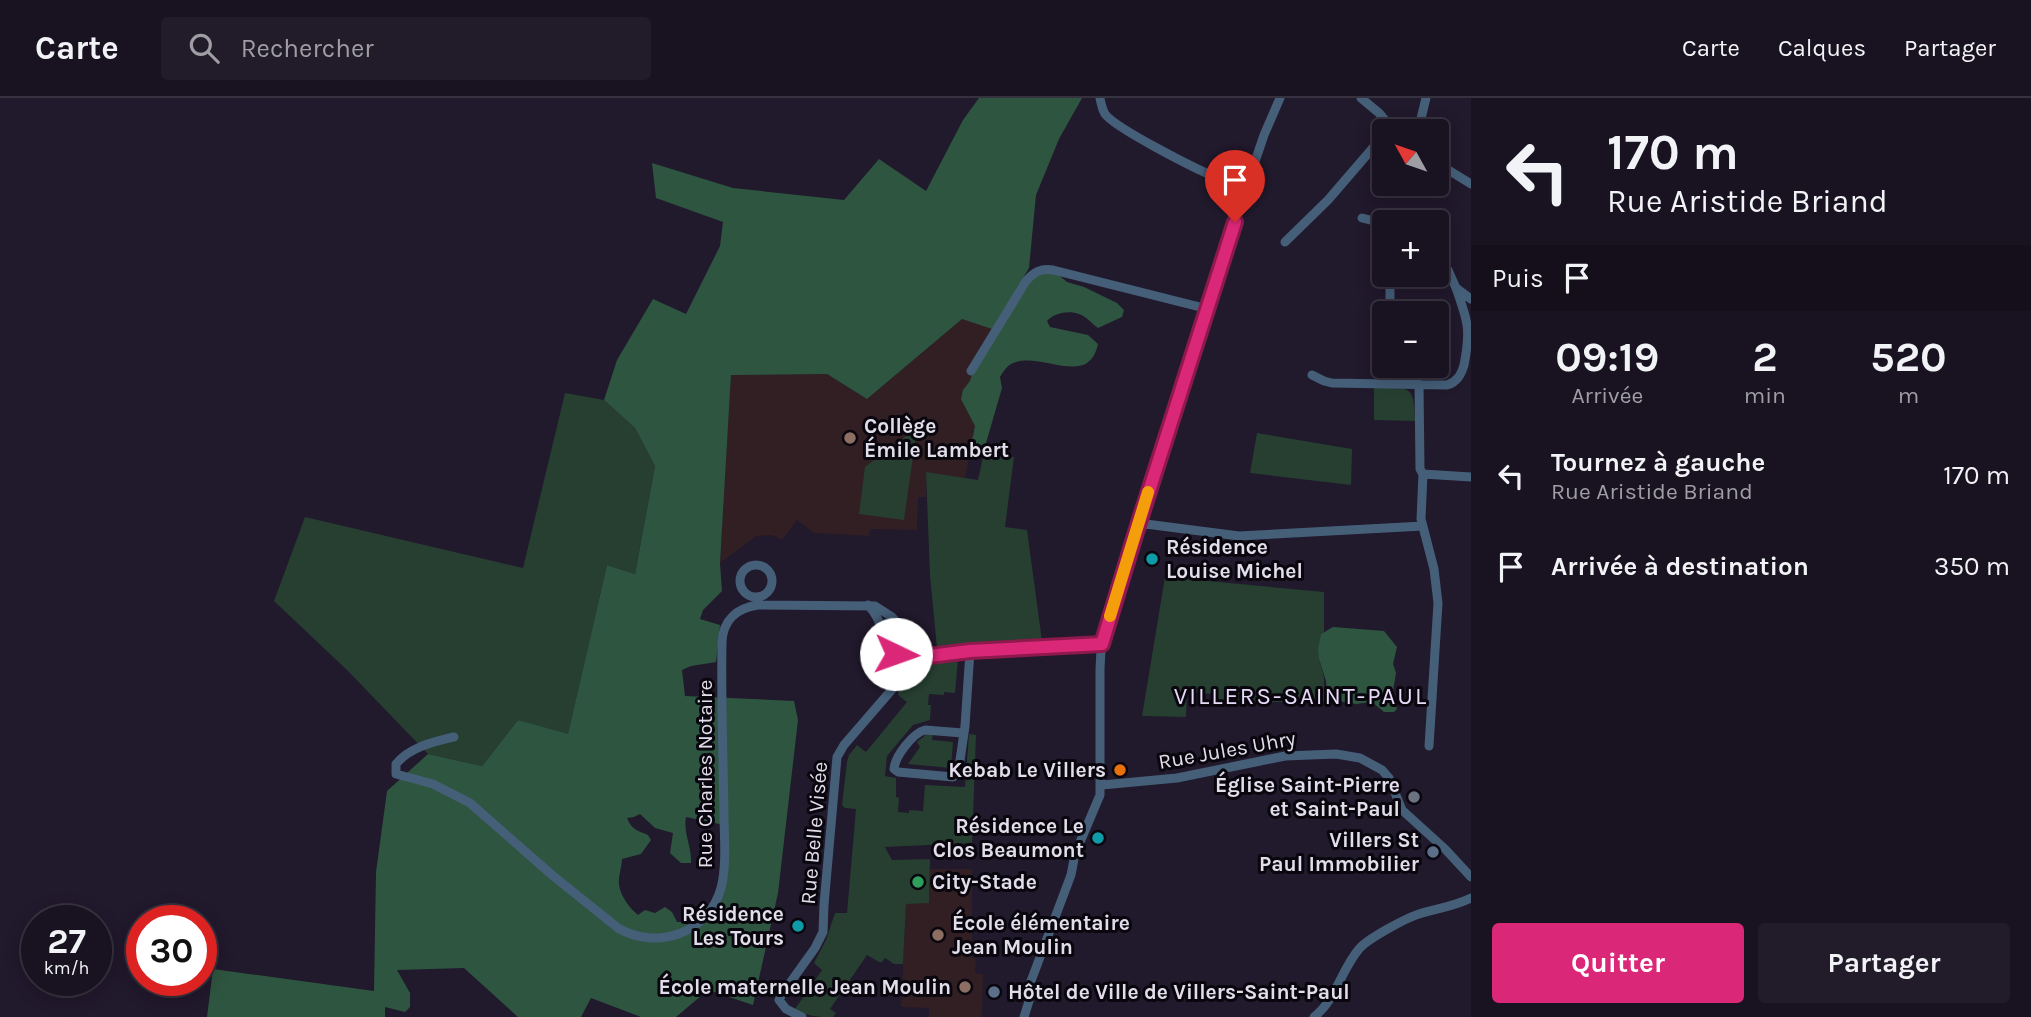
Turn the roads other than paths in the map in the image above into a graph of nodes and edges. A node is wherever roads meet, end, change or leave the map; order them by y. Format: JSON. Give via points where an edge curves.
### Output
{"nodes":[{"id":1,"x":1101,"y":98,"type":"edge"},
{"id":2,"x":1280,"y":98,"type":"edge"},
{"id":3,"x":1361,"y":98,"type":"edge"},
{"id":4,"x":1426,"y":98,"type":"edge"},
{"id":5,"x":1382,"y":119,"type":"edge"},
{"id":6,"x":1421,"y":119,"type":"edge"},
{"id":7,"x":1372,"y":150,"type":"edge"},
{"id":8,"x":1449,"y":170,"type":"edge"},
{"id":9,"x":1249,"y":178,"type":"junction"},
{"id":10,"x":1471,"y":184,"type":"edge"},
{"id":11,"x":1362,"y":218,"type":"dead end"},
{"id":12,"x":1372,"y":220,"type":"edge"},
{"id":13,"x":1285,"y":242,"type":"dead end"},
{"id":14,"x":1449,"y":272,"type":"edge"},
{"id":15,"x":1457,"y":288,"type":"junction"},
{"id":16,"x":1471,"y":299,"type":"edge"},
{"id":17,"x":1208,"y":309,"type":"junction"},
{"id":18,"x":1470,"y":322,"type":"edge"},
{"id":19,"x":971,"y":371,"type":"dead end"},
{"id":20,"x":1312,"y":376,"type":"dead end"},
{"id":21,"x":1390,"y":378,"type":"edge"},
{"id":22,"x":1390,"y":384,"type":"junction"},
{"id":23,"x":1419,"y":384,"type":"junction"},
{"id":24,"x":1423,"y":474,"type":"junction"},
{"id":25,"x":1471,"y":477,"type":"edge"},
{"id":26,"x":1138,"y":523,"type":"junction"},
{"id":27,"x":1423,"y":526,"type":"junction"},
{"id":28,"x":868,"y":605,"type":"junction"},
{"id":29,"x":892,"y":617,"type":"junction"},
{"id":30,"x":883,"y":635,"type":"junction"},
{"id":31,"x":1102,"y":644,"type":"junction"},
{"id":32,"x":970,"y":651,"type":"junction"},
{"id":33,"x":945,"y":653,"type":"junction"},
{"id":34,"x":920,"y":657,"type":"junction"},
{"id":35,"x":963,"y":733,"type":"junction"},
{"id":36,"x":454,"y":737,"type":"dead end"},
{"id":37,"x":1429,"y":746,"type":"dead end"},
{"id":38,"x":1101,"y":785,"type":"junction"},
{"id":39,"x":1471,"y":877,"type":"edge"},
{"id":40,"x":1471,"y":898,"type":"edge"},
{"id":41,"x":802,"y":1017,"type":"edge"},
{"id":42,"x":1024,"y":1017,"type":"edge"},
{"id":43,"x":1314,"y":1017,"type":"edge"}],
"edges":[{"from":1,"to":9,"type":"street","via":[[1108,117],[1154,145],[1213,176]]},
{"from":2,"to":9,"type":"street"},
{"from":3,"to":5,"type":"street"},
{"from":4,"to":6,"type":"street"},
{"from":7,"to":13,"type":"street"},
{"from":8,"to":10,"type":"street"},
{"from":9,"to":17,"type":"street"},
{"from":11,"to":12,"type":"street"},
{"from":14,"to":15,"type":"street"},
{"from":15,"to":16,"type":"street"},
{"from":15,"to":18,"type":"street"},
{"from":17,"to":19,"type":"street","via":[[1042,269],[1026,281]]},
{"from":17,"to":26,"type":"street"},
{"from":18,"to":23,"type":"street","via":[[1469,344],[1458,378],[1447,385]]},
{"from":20,"to":22,"type":"street","via":[[1328,382]]},
{"from":21,"to":22,"type":"street"},
{"from":22,"to":23,"type":"street"},
{"from":23,"to":24,"type":"street"},
{"from":24,"to":25,"type":"street"},
{"from":24,"to":27,"type":"street"},
{"from":26,"to":27,"type":"street","via":[[1239,536]]},
{"from":26,"to":31,"type":"street"},
{"from":27,"to":37,"type":"street","via":[[1438,603]]},
{"from":28,"to":29,"type":"street","name":"Rue Charles Notaire"},
{"from":28,"to":30,"type":"street","name":"Rue Charles Notaire"},
{"from":28,"to":36,"type":"street","name":"Rue Charles Notaire","via":[[754,601],[730,617],[722,636],[722,885],[708,915],[685,932],[650,938],[624,932],[470,803],[433,784],[396,774],[396,764],[411,751]]},
{"from":29,"to":30,"type":"street"},
{"from":29,"to":33,"type":"street","name":"Rue Charles Notaire","via":[[917,646]]},
{"from":30,"to":34,"type":"street","name":"Rue Charles Notaire","via":[[896,654]]},
{"from":31,"to":32,"type":"street","name":"Rue Charles Notaire"},
{"from":31,"to":38,"type":"street"},
{"from":32,"to":33,"type":"street","name":"Rue Charles Notaire"},
{"from":32,"to":35,"type":"street"},
{"from":33,"to":34,"type":"street","name":"Rue Charles Notaire"},
{"from":34,"to":41,"type":"street","name":"Rue Belle Visée","via":[[837,757],[823,932],[779,1000]]},
{"from":35,"to":35,"type":"street","via":[[920,731],[894,769],[956,776]]},
{"from":38,"to":39,"type":"street","name":"Rue Jules Uhry","via":[[1177,778],[1284,756],[1352,756],[1382,770],[1402,810]]},
{"from":38,"to":42,"type":"street","via":[[1031,981]]},
{"from":40,"to":43,"type":"street","via":[[1413,916],[1362,945],[1325,1007]]}]}
